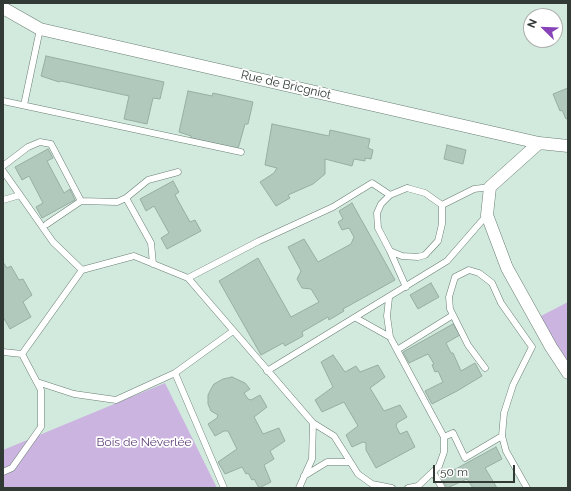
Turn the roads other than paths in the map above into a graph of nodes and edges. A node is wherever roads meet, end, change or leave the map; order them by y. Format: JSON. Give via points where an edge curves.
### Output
{"nodes":[{"id":1,"x":6,"y":10,"type":"edge"},
{"id":2,"x":40,"y":29,"type":"junction"},
{"id":3,"x":3,"y":101,"type":"edge"},
{"id":4,"x":24,"y":105,"type":"junction"},
{"id":5,"x":539,"y":143,"type":"junction"},
{"id":6,"x":568,"y":146,"type":"edge"},
{"id":7,"x":242,"y":152,"type":"dead end"},
{"id":8,"x":3,"y":166,"type":"edge"},
{"id":9,"x":3,"y":172,"type":"edge"},
{"id":10,"x":178,"y":172,"type":"dead end"},
{"id":11,"x":490,"y":187,"type":"junction"},
{"id":12,"x":20,"y":195,"type":"junction"},
{"id":13,"x":390,"y":195,"type":"junction"},
{"id":14,"x":126,"y":198,"type":"junction"},
{"id":15,"x":3,"y":200,"type":"edge"},
{"id":16,"x":81,"y":201,"type":"junction"},
{"id":17,"x":442,"y":205,"type":"junction"},
{"id":18,"x":487,"y":215,"type":"junction"},
{"id":19,"x":47,"y":224,"type":"dead end"},
{"id":20,"x":390,"y":251,"type":"junction"},
{"id":21,"x":153,"y":264,"type":"junction"},
{"id":22,"x":82,"y":270,"type":"junction"},
{"id":23,"x":188,"y":278,"type":"junction"},
{"id":24,"x":406,"y":287,"type":"junction"},
{"id":25,"x":389,"y":298,"type":"junction"},
{"id":26,"x":453,"y":315,"type":"junction"},
{"id":27,"x":356,"y":318,"type":"junction"},
{"id":28,"x":233,"y":331,"type":"junction"},
{"id":29,"x":390,"y":337,"type":"junction"},
{"id":30,"x":397,"y":350,"type":"junction"},
{"id":31,"x":3,"y":352,"type":"edge"},
{"id":32,"x":22,"y":354,"type":"junction"},
{"id":33,"x":485,"y":368,"type":"dead end"},
{"id":34,"x":268,"y":371,"type":"junction"},
{"id":35,"x":174,"y":373,"type":"junction"},
{"id":36,"x":568,"y":373,"type":"edge"},
{"id":37,"x":37,"y":382,"type":"junction"},
{"id":38,"x":313,"y":423,"type":"junction"},
{"id":39,"x":502,"y":436,"type":"junction"},
{"id":40,"x":444,"y":437,"type":"junction"},
{"id":41,"x":350,"y":462,"type":"junction"},
{"id":42,"x":3,"y":472,"type":"edge"},
{"id":43,"x":433,"y":472,"type":"junction"},
{"id":44,"x":304,"y":476,"type":"junction"},
{"id":45,"x":224,"y":488,"type":"edge"},
{"id":46,"x":299,"y":488,"type":"edge"},
{"id":47,"x":392,"y":488,"type":"edge"},
{"id":48,"x":408,"y":488,"type":"edge"},
{"id":49,"x":442,"y":488,"type":"edge"},
{"id":50,"x":527,"y":488,"type":"edge"}],
"edges":[{"from":1,"to":2,"type":"street","name":"Rue de Bricgniot"},
{"from":2,"to":4,"type":"lane"},
{"from":2,"to":5,"type":"street","name":"Rue de Bricgniot"},
{"from":3,"to":4,"type":"lane"},
{"from":4,"to":7,"type":"lane"},
{"from":5,"to":6,"type":"street","name":"Rue de Bricgniot"},
{"from":5,"to":11,"type":"street"},
{"from":8,"to":16,"type":"lane","via":[[28,147],[40,142],[51,144]]},
{"from":9,"to":12,"type":"lane"},
{"from":10,"to":14,"type":"lane","via":[[148,180]]},
{"from":11,"to":17,"type":"lane","via":[[474,189]]},
{"from":11,"to":18,"type":"street"},
{"from":12,"to":15,"type":"lane"},
{"from":12,"to":22,"type":"lane","via":[[53,242]]},
{"from":13,"to":17,"type":"lane","via":[[407,188],[425,193]]},
{"from":13,"to":20,"type":"lane","via":[[381,204],[377,213],[378,228]]},
{"from":13,"to":23,"type":"lane","via":[[372,183],[333,207],[259,241]]},
{"from":14,"to":16,"type":"lane","via":[[117,202]]},
{"from":14,"to":21,"type":"lane","via":[[151,243]]},
{"from":16,"to":19,"type":"lane"},
{"from":17,"to":20,"type":"lane","via":[[441,232],[432,249],[418,257],[402,256]]},
{"from":18,"to":24,"type":"lane","via":[[447,261]]},
{"from":18,"to":36,"type":"street","via":[[507,268]]},
{"from":20,"to":24,"type":"lane"},
{"from":21,"to":22,"type":"lane","via":[[134,256]]},
{"from":21,"to":23,"type":"lane"},
{"from":22,"to":32,"type":"lane"},
{"from":23,"to":28,"type":"lane"},
{"from":24,"to":25,"type":"lane"},
{"from":25,"to":27,"type":"lane"},
{"from":25,"to":29,"type":"lane","via":[[387,316]]},
{"from":26,"to":30,"type":"lane"},
{"from":26,"to":33,"type":"lane","via":[[471,349]]},
{"from":26,"to":39,"type":"lane","via":[[449,297],[455,277],[474,271],[492,282],[501,303],[532,347],[513,385],[504,413]]},
{"from":27,"to":29,"type":"lane"},
{"from":27,"to":34,"type":"lane"},
{"from":28,"to":34,"type":"lane"},
{"from":28,"to":35,"type":"lane"},
{"from":29,"to":30,"type":"lane"},
{"from":30,"to":40,"type":"lane"},
{"from":31,"to":32,"type":"lane"},
{"from":32,"to":37,"type":"lane"},
{"from":34,"to":38,"type":"lane"},
{"from":35,"to":37,"type":"lane","via":[[116,400],[74,394]]},
{"from":35,"to":45,"type":"lane"},
{"from":37,"to":42,"type":"lane","via":[[41,390],[40,427],[12,468]]},
{"from":38,"to":41,"type":"lane","via":[[334,436]]},
{"from":38,"to":44,"type":"lane","via":[[312,459]]},
{"from":39,"to":40,"type":"lane","via":[[465,458],[453,434]]},
{"from":39,"to":50,"type":"lane","via":[[506,450]]},
{"from":40,"to":43,"type":"lane","via":[[444,452],[439,466]]},
{"from":41,"to":44,"type":"lane","via":[[327,462]]},
{"from":41,"to":47,"type":"lane","via":[[358,474],[372,484]]},
{"from":43,"to":48,"type":"lane","via":[[418,486]]},
{"from":43,"to":49,"type":"lane"},
{"from":44,"to":46,"type":"lane"}]}
